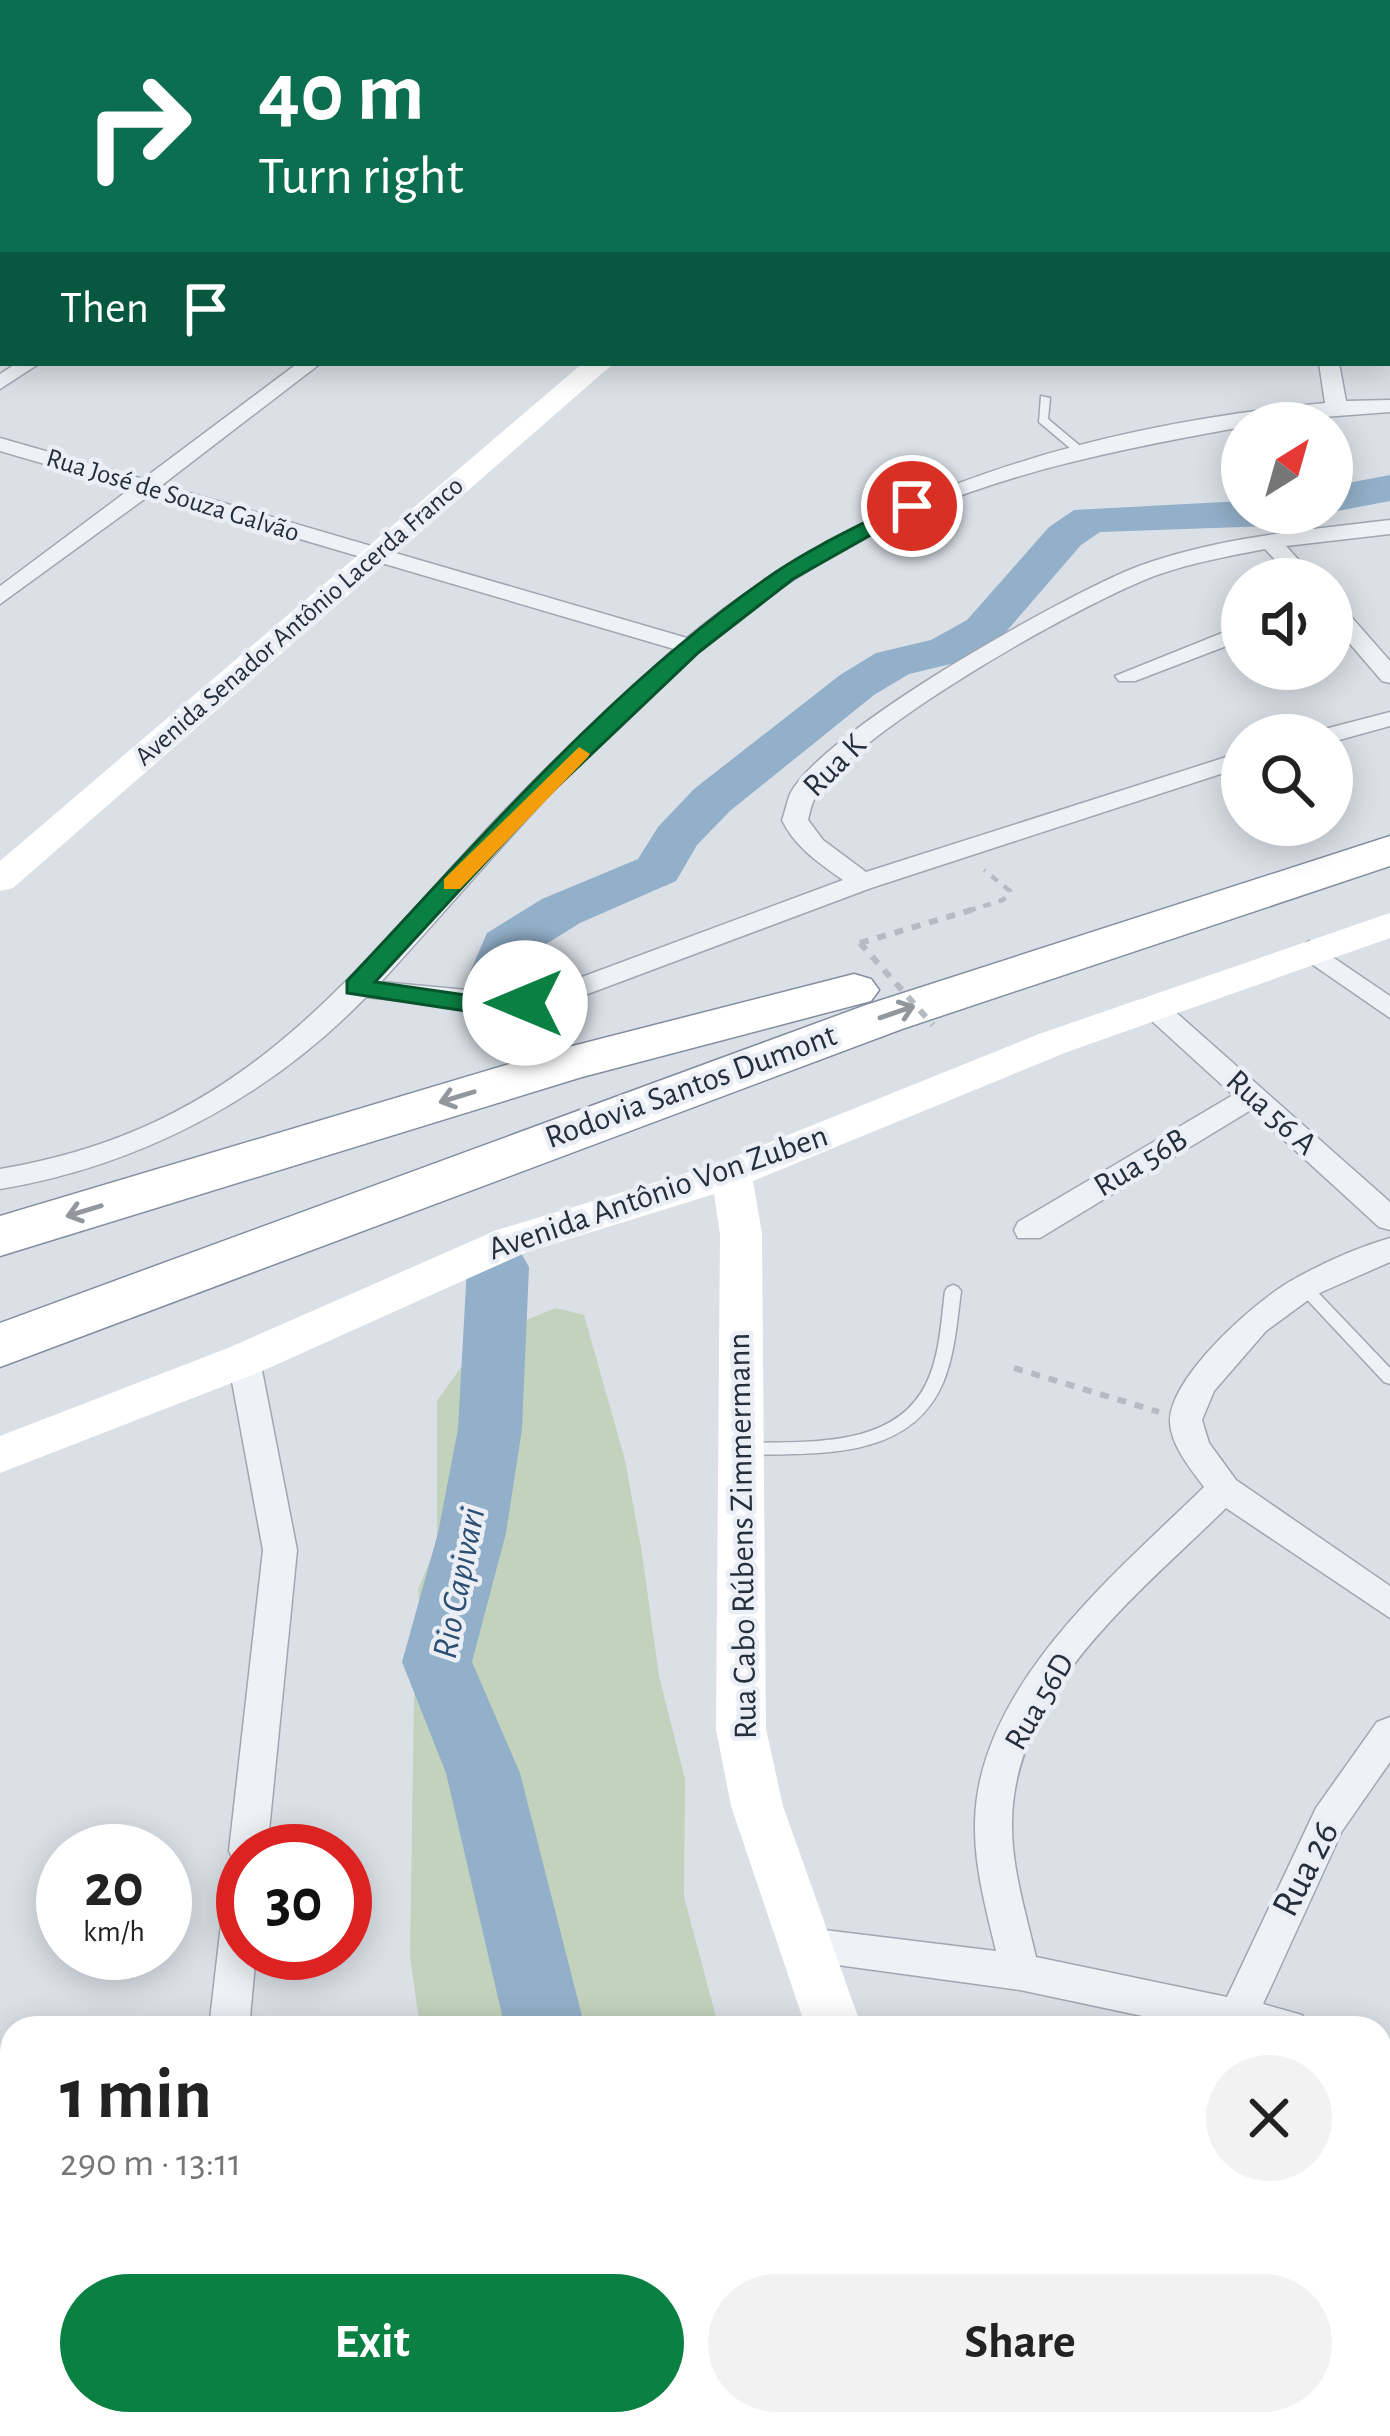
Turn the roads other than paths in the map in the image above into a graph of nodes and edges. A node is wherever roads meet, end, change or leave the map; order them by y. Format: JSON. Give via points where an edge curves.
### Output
{"nodes":[{"id":1,"x":26,"y":366,"type":"edge"},
{"id":2,"x":307,"y":366,"type":"edge"},
{"id":3,"x":596,"y":366,"type":"edge"},
{"id":4,"x":1329,"y":366,"type":"edge"},
{"id":5,"x":0,"y":383,"type":"edge"},
{"id":6,"x":1045,"y":398,"type":"dead end"},
{"id":7,"x":1335,"y":402,"type":"edge"},
{"id":8,"x":1353,"y":405,"type":"edge"},
{"id":9,"x":1390,"y":406,"type":"edge"},
{"id":10,"x":1221,"y":426,"type":"edge"},
{"id":11,"x":0,"y":443,"type":"edge"},
{"id":12,"x":1081,"y":452,"type":"junction"},
{"id":13,"x":147,"y":487,"type":"junction"},
{"id":14,"x":1390,"y":527,"type":"edge"},
{"id":15,"x":1270,"y":542,"type":"junction"},
{"id":16,"x":374,"y":556,"type":"junction"},
{"id":17,"x":1285,"y":558,"type":"edge"},
{"id":18,"x":0,"y":597,"type":"edge"},
{"id":19,"x":1353,"y":633,"type":"edge"},
{"id":20,"x":1221,"y":640,"type":"edge"},
{"id":21,"x":691,"y":647,"type":"junction"},
{"id":22,"x":1127,"y":676,"type":"dead end"},
{"id":23,"x":1390,"y":676,"type":"edge"},
{"id":24,"x":1390,"y":719,"type":"edge"},
{"id":25,"x":1353,"y":729,"type":"edge"},
{"id":26,"x":1221,"y":767,"type":"edge"},
{"id":27,"x":1390,"y":817,"type":"edge"},
{"id":28,"x":1390,"y":850,"type":"edge"},
{"id":29,"x":0,"y":880,"type":"edge"},
{"id":30,"x":862,"y":881,"type":"junction"},
{"id":31,"x":1390,"y":925,"type":"edge"},
{"id":32,"x":1309,"y":950,"type":"junction"},
{"id":33,"x":857,"y":967,"type":"junction"},
{"id":34,"x":356,"y":987,"type":"junction"},
{"id":35,"x":1151,"y":1006,"type":"junction"},
{"id":36,"x":1390,"y":1009,"type":"edge"},
{"id":37,"x":1253,"y":1096,"type":"junction"},
{"id":38,"x":731,"y":1174,"type":"junction"},
{"id":39,"x":0,"y":1179,"type":"edge"},
{"id":40,"x":422,"y":1185,"type":"junction"},
{"id":41,"x":1390,"y":1219,"type":"edge"},
{"id":42,"x":1029,"y":1230,"type":"dead end"},
{"id":43,"x":0,"y":1236,"type":"edge"},
{"id":44,"x":1390,"y":1249,"type":"edge"},
{"id":45,"x":1304,"y":1287,"type":"junction"},
{"id":46,"x":953,"y":1291,"type":"dead end"},
{"id":47,"x":0,"y":1307,"type":"edge"},
{"id":48,"x":0,"y":1346,"type":"edge"},
{"id":49,"x":244,"y":1360,"type":"junction"},
{"id":50,"x":1390,"y":1378,"type":"edge"},
{"id":51,"x":0,"y":1380,"type":"edge"},
{"id":52,"x":737,"y":1450,"type":"junction"},
{"id":53,"x":0,"y":1455,"type":"edge"},
{"id":54,"x":1224,"y":1490,"type":"junction"},
{"id":55,"x":1390,"y":1604,"type":"edge"},
{"id":56,"x":1390,"y":1733,"type":"edge"},
{"id":57,"x":251,"y":1824,"type":"edge"},
{"id":58,"x":808,"y":1946,"type":"junction"},
{"id":59,"x":1020,"y":1972,"type":"junction"},
{"id":60,"x":234,"y":1980,"type":"edge"},
{"id":61,"x":1239,"y":2014,"type":"junction"},
{"id":62,"x":230,"y":2016,"type":"edge"},
{"id":63,"x":830,"y":2016,"type":"edge"},
{"id":64,"x":1246,"y":2016,"type":"edge"}],
"edges":[{"from":1,"to":5,"type":"street"},
{"from":2,"to":13,"type":"street"},
{"from":3,"to":16,"type":"street","name":"Avenida Senador Antônio Lacerda Franco"},
{"from":4,"to":7,"type":"street"},
{"from":6,"to":12,"type":"lane","via":[[1043,420]]},
{"from":8,"to":9,"type":"street"},
{"from":10,"to":12,"type":"street"},
{"from":11,"to":13,"type":"street","name":"Rua José de Souza Galvão"},
{"from":12,"to":21,"type":"street","via":[[976,482],[856,533],[786,574]]},
{"from":13,"to":16,"type":"street","name":"Rua José de Souza Galvão"},
{"from":13,"to":18,"type":"street"},
{"from":14,"to":15,"type":"street","name":"Rua K"},
{"from":15,"to":17,"type":"street"},
{"from":15,"to":30,"type":"street","name":"Rua K","via":[[1142,572],[889,715],[795,807],[803,833]]},
{"from":16,"to":21,"type":"street","name":"Rua José de Souza Galvão"},
{"from":16,"to":29,"type":"street","name":"Avenida Senador Antônio Lacerda Franco"},
{"from":19,"to":23,"type":"street"},
{"from":20,"to":22,"type":"street"},
{"from":21,"to":34,"type":"street","via":[[532,799]]},
{"from":24,"to":25,"type":"street"},
{"from":26,"to":30,"type":"street"},
{"from":27,"to":33,"type":"highway","name":"Rodovia Santos Dumont"},
{"from":40,"to":28,"type":"highway","name":"Rodovia Santos Dumont","one_way":true,"via":[[884,1017]]},
{"from":30,"to":34,"type":"street","via":[[525,1003],[479,1005]]},
{"from":31,"to":32,"type":"street","name":"Avenida Antônio Von Zuben"},
{"from":32,"to":35,"type":"street","name":"Avenida Antônio Von Zuben"},
{"from":32,"to":36,"type":"street"},
{"from":33,"to":43,"type":"highway","one_way":true,"via":[[572,1063]]},
{"from":33,"to":47,"type":"highway","name":"Rodovia Santos Dumont"},
{"from":34,"to":39,"type":"street","via":[[267,1071],[195,1115],[79,1160]]},
{"from":35,"to":37,"type":"street","name":"Rua 56 A"},
{"from":35,"to":38,"type":"street","name":"Avenida Antônio Von Zuben"},
{"from":37,"to":41,"type":"street","name":"Rua 56 A"},
{"from":37,"to":42,"type":"street","name":"Rua 56B"},
{"from":38,"to":49,"type":"street","name":"Avenida Antônio Von Zuben","via":[[512,1241]]},
{"from":38,"to":52,"type":"street","name":"Rua Cabo Rúbens Zimmermann","via":[[741,1234]]},
{"from":40,"to":48,"type":"highway","name":"Rodovia Santos Dumont"},
{"from":40,"to":51,"type":"highway","via":[[209,1292]]},
{"from":44,"to":45,"type":"street"},
{"from":45,"to":50,"type":"lane"},
{"from":45,"to":54,"type":"street","via":[[1219,1359],[1186,1420]]},
{"from":46,"to":52,"type":"lane","via":[[948,1354],[922,1409],[906,1424],[888,1436],[844,1443]]},
{"from":49,"to":53,"type":"street","name":"Avenida Antônio Von Zuben"},
{"from":49,"to":57,"type":"street","via":[[280,1550]]},
{"from":52,"to":58,"type":"street","name":"Rua Cabo Rúbens Zimmermann","via":[[741,1730],[757,1806]]},
{"from":54,"to":55,"type":"street"},
{"from":54,"to":59,"type":"street","name":"Rua 56D","via":[[1059,1660],[1012,1737],[994,1804]]},
{"from":56,"to":61,"type":"street","name":"Rua 26","via":[[1329,1820]]},
{"from":58,"to":59,"type":"street"},
{"from":58,"to":63,"type":"street","name":"Rua Cabo Rúbens Zimmermann"},
{"from":59,"to":61,"type":"street"},
{"from":60,"to":62,"type":"street"},
{"from":61,"to":64,"type":"street"}]}
